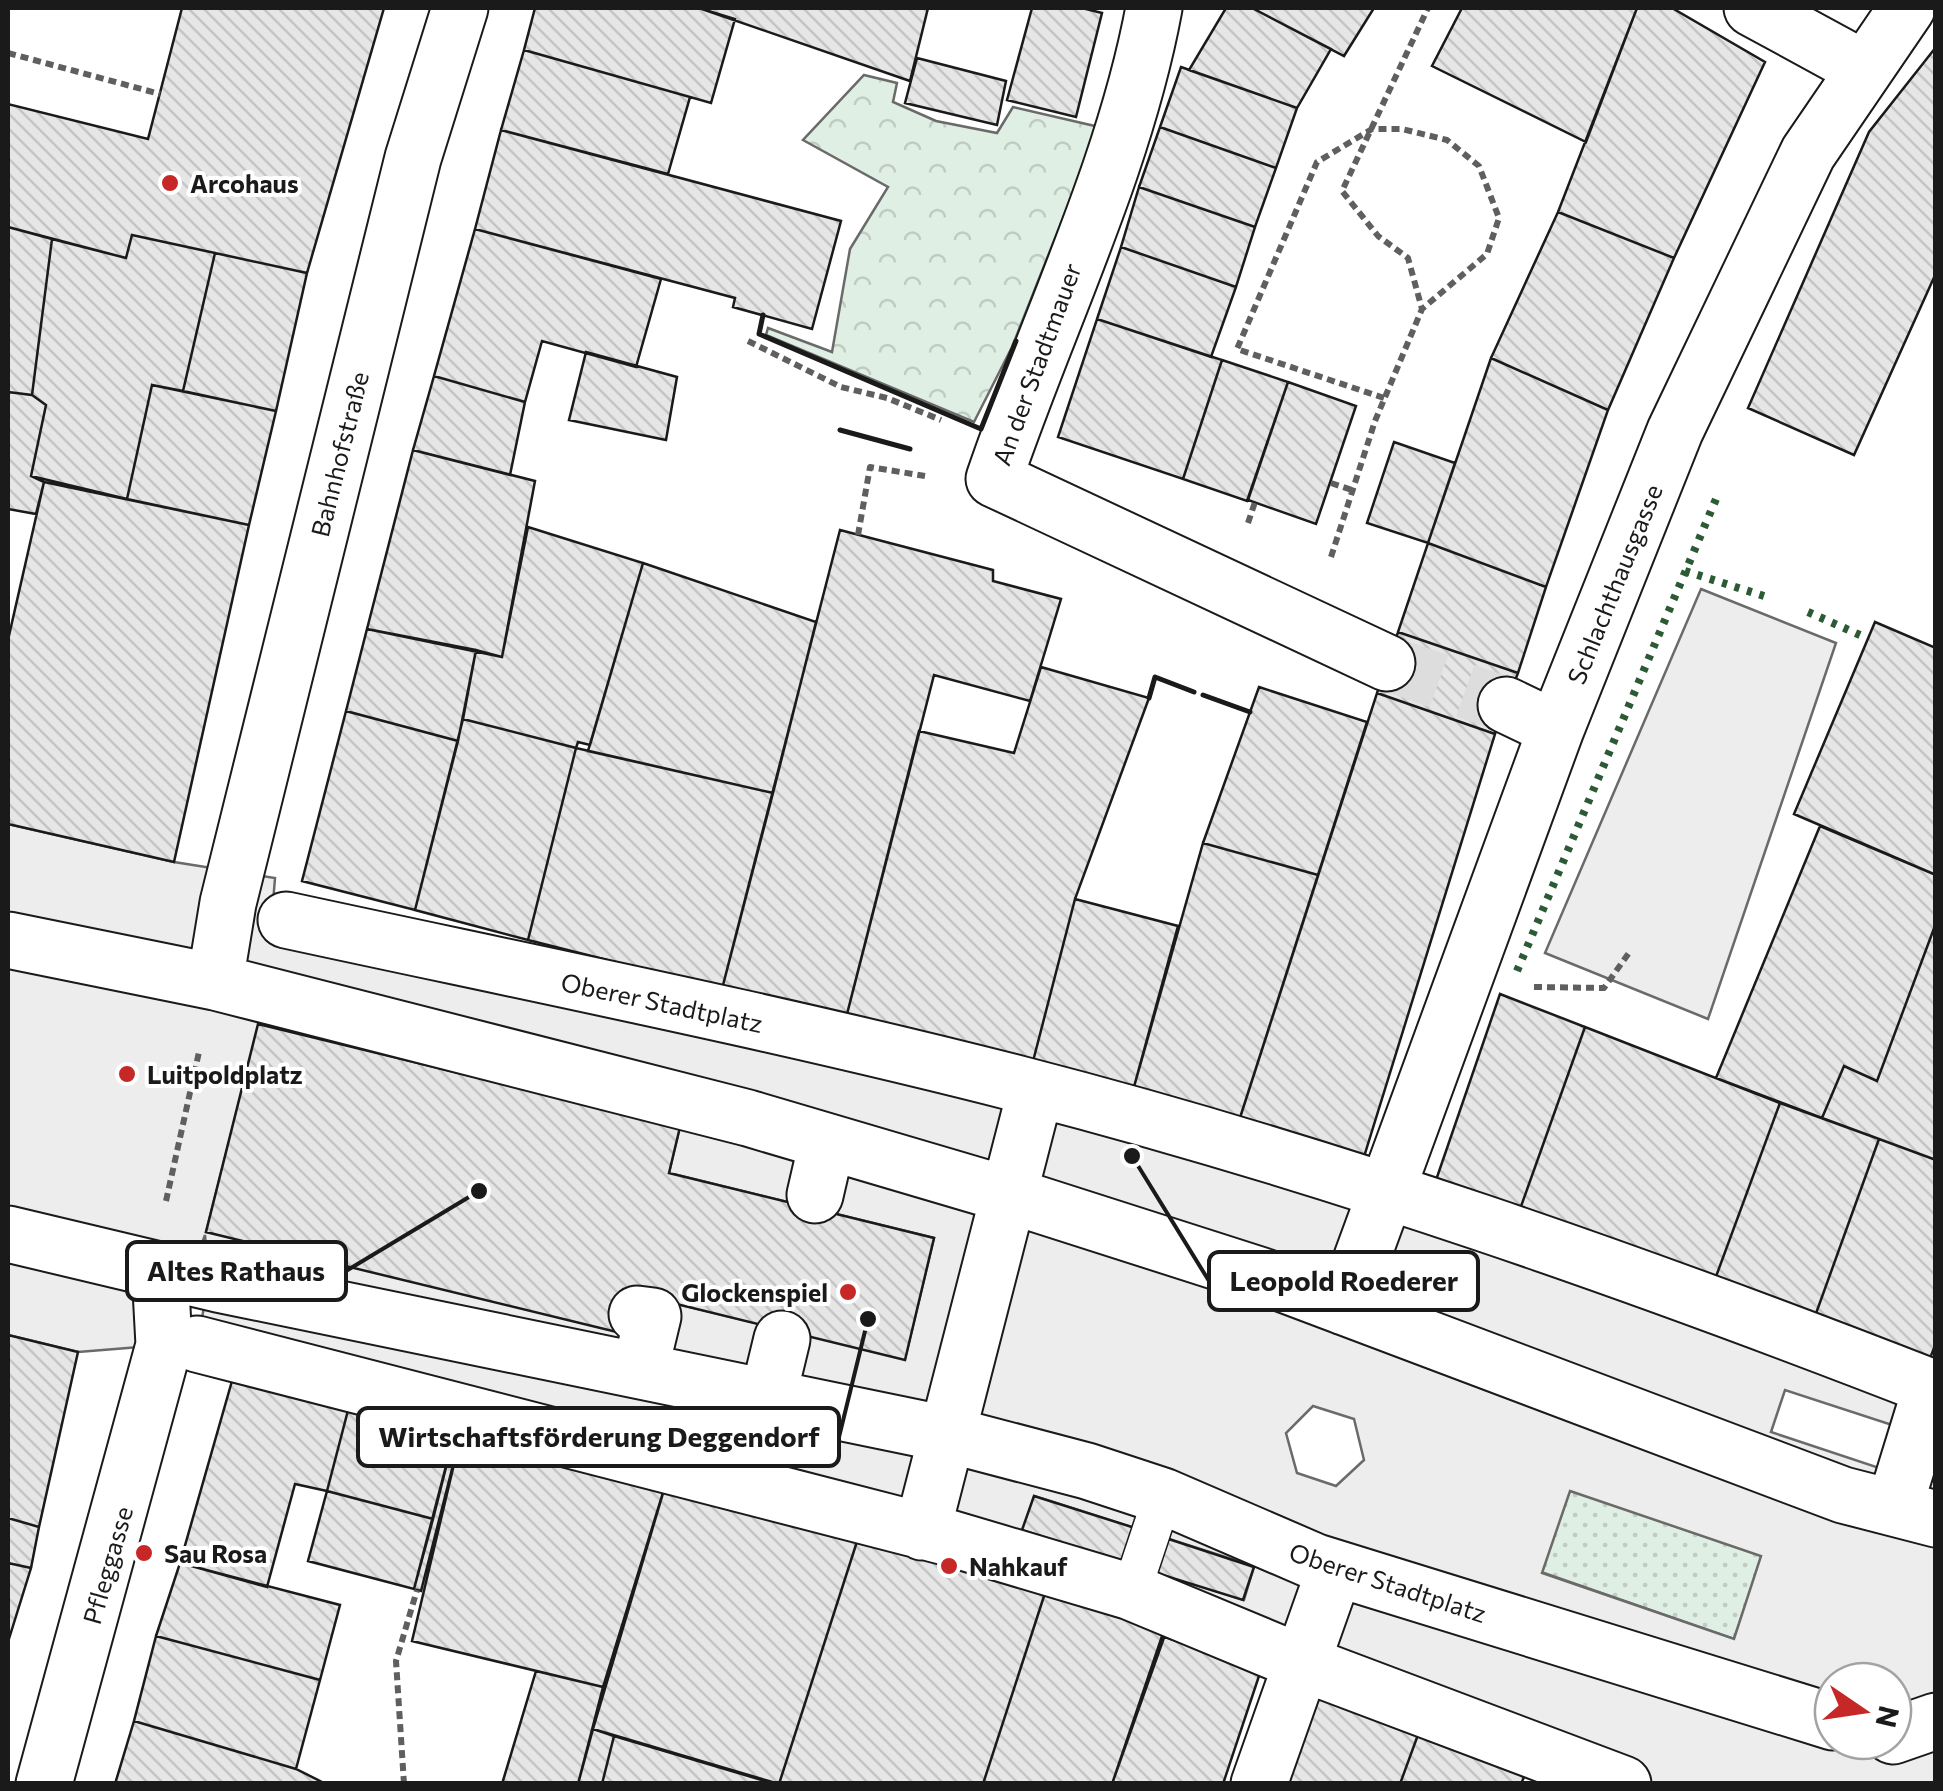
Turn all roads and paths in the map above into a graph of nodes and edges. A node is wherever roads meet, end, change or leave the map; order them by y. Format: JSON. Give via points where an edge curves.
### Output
{"nodes":[{"id":1,"x":460,"y":8,"type":"edge"},
{"id":2,"x":1154,"y":8,"type":"edge"},
{"id":3,"x":1428,"y":8,"type":"edge"},
{"id":4,"x":1752,"y":8,"type":"edge"},
{"id":5,"x":1907,"y":8,"type":"edge"},
{"id":6,"x":8,"y":53,"type":"edge"},
{"id":7,"x":1864,"y":69,"type":"junction"},
{"id":8,"x":160,"y":94,"type":"dead end"},
{"id":9,"x":1372,"y":129,"type":"junction"},
{"id":10,"x":1422,"y":308,"type":"junction"},
{"id":11,"x":748,"y":342,"type":"dead end"},
{"id":12,"x":1384,"y":398,"type":"junction"},
{"id":13,"x":933,"y":416,"type":"dead end"},
{"id":14,"x":908,"y":475,"type":"dead end"},
{"id":15,"x":1331,"y":483,"type":"dead end"},
{"id":16,"x":1352,"y":490,"type":"junction"},
{"id":17,"x":858,"y":535,"type":"dead end"},
{"id":18,"x":1331,"y":556,"type":"dead end"},
{"id":19,"x":1387,"y":663,"type":"tunnel mouth"},
{"id":20,"x":1506,"y":705,"type":"tunnel mouth"},
{"id":21,"x":1556,"y":729,"type":"junction"},
{"id":22,"x":286,"y":920,"type":"dead end"},
{"id":23,"x":8,"y":940,"type":"edge"},
{"id":24,"x":1632,"y":950,"type":"dead end"},
{"id":25,"x":1465,"y":969,"type":"junction"},
{"id":26,"x":216,"y":982,"type":"junction"},
{"id":27,"x":1036,"y":1089,"type":"junction"},
{"id":28,"x":827,"y":1143,"type":"junction"},
{"id":29,"x":1383,"y":1190,"type":"junction"},
{"id":30,"x":815,"y":1195,"type":"dead end"},
{"id":31,"x":1012,"y":1196,"type":"junction"},
{"id":32,"x":8,"y":1234,"type":"edge"},
{"id":33,"x":160,"y":1271,"type":"junction"},
{"id":34,"x":1344,"y":1307,"type":"junction"},
{"id":35,"x":637,"y":1314,"type":"dead end"},
{"id":36,"x":782,"y":1339,"type":"dead end"},
{"id":37,"x":180,"y":1344,"type":"junction"},
{"id":38,"x":640,"y":1370,"type":"junction"},
{"id":39,"x":1933,"y":1388,"type":"edge"},
{"id":40,"x":768,"y":1397,"type":"junction"},
{"id":41,"x":946,"y":1434,"type":"junction"},
{"id":42,"x":1163,"y":1496,"type":"junction"},
{"id":43,"x":1915,"y":1514,"type":"edge"},
{"id":44,"x":922,"y":1532,"type":"junction"},
{"id":45,"x":1335,"y":1568,"type":"junction"},
{"id":46,"x":417,"y":1590,"type":"dead end"},
{"id":47,"x":1132,"y":1592,"type":"junction"},
{"id":48,"x":1302,"y":1663,"type":"junction"},
{"id":49,"x":1813,"y":1716,"type":"edge"},
{"id":50,"x":44,"y":1784,"type":"edge"},
{"id":51,"x":404,"y":1784,"type":"edge"},
{"id":52,"x":1260,"y":1784,"type":"edge"},
{"id":53,"x":1624,"y":1784,"type":"edge"}],
"edges":[{"from":1,"to":26,"type":"street","name":"Bahnhofstraße","via":[[413,158],[228,903]]},
{"from":2,"to":19,"type":"street","name":"An der Stadtmauer","via":[[1145,60],[994,479]]},
{"from":3,"to":9,"type":"path"},
{"from":4,"to":7,"type":"street"},
{"from":5,"to":7,"type":"street","name":"Schlachthausgasse"},
{"from":6,"to":8,"type":"path"},
{"from":7,"to":21,"type":"street","name":"Schlachthausgasse","via":[[1808,154],[1675,431]]},
{"from":9,"to":10,"type":"path","via":[[1342,191],[1378,236],[1408,258]]},
{"from":9,"to":10,"type":"path","via":[[1447,140],[1479,166],[1499,218],[1487,254]]},
{"from":9,"to":12,"type":"path","via":[[1317,162],[1237,348]]},
{"from":10,"to":12,"type":"path"},
{"from":11,"to":13,"type":"path","via":[[841,387]]},
{"from":12,"to":16,"type":"path"},
{"from":14,"to":17,"type":"path","via":[[870,467]]},
{"from":15,"to":16,"type":"path"},
{"from":16,"to":18,"type":"path"},
{"from":20,"to":21,"type":"street"},
{"from":21,"to":25,"type":"street","name":"Schlachthausgasse"},
{"from":22,"to":27,"type":"street","name":"Oberer Stadtplatz"},
{"from":23,"to":26,"type":"street"},
{"from":24,"to":25,"type":"path","via":[[1604,988],[1540,989]]},
{"from":25,"to":29,"type":"street","name":"Schlachthausgasse"},
{"from":26,"to":28,"type":"street"},
{"from":26,"to":33,"type":"path","via":[[159,1233]]},
{"from":27,"to":29,"type":"street","name":"Oberer Stadtplatz"},
{"from":27,"to":31,"type":"street"},
{"from":28,"to":30,"type":"street"},
{"from":28,"to":31,"type":"street"},
{"from":29,"to":34,"type":"street"},
{"from":29,"to":39,"type":"street","name":"Oberer Stadtplatz"},
{"from":31,"to":34,"type":"street"},
{"from":31,"to":41,"type":"street"},
{"from":32,"to":33,"type":"street"},
{"from":33,"to":37,"type":"street"},
{"from":33,"to":38,"type":"street","name":"Oberer Stadtplatz","via":[[315,1282]]},
{"from":34,"to":43,"type":"street","via":[[1843,1494]]},
{"from":35,"to":38,"type":"street","via":[[653,1316]]},
{"from":36,"to":40,"type":"street"},
{"from":37,"to":44,"type":"street"},
{"from":37,"to":50,"type":"street","name":"Pfleggasse"},
{"from":38,"to":40,"type":"street","name":"Oberer Stadtplatz"},
{"from":39,"to":43,"type":"street"},
{"from":40,"to":41,"type":"street","name":"Oberer Stadtplatz"},
{"from":41,"to":42,"type":"street","name":"Oberer Stadtplatz"},
{"from":41,"to":44,"type":"street"},
{"from":42,"to":45,"type":"street","name":"Oberer Stadtplatz"},
{"from":42,"to":47,"type":"lane"},
{"from":44,"to":47,"type":"street"},
{"from":45,"to":48,"type":"street"},
{"from":45,"to":49,"type":"street","name":"Oberer Stadtplatz"},
{"from":46,"to":51,"type":"path","via":[[396,1661]]},
{"from":47,"to":48,"type":"street"},
{"from":48,"to":52,"type":"street"},
{"from":48,"to":53,"type":"street"}]}
